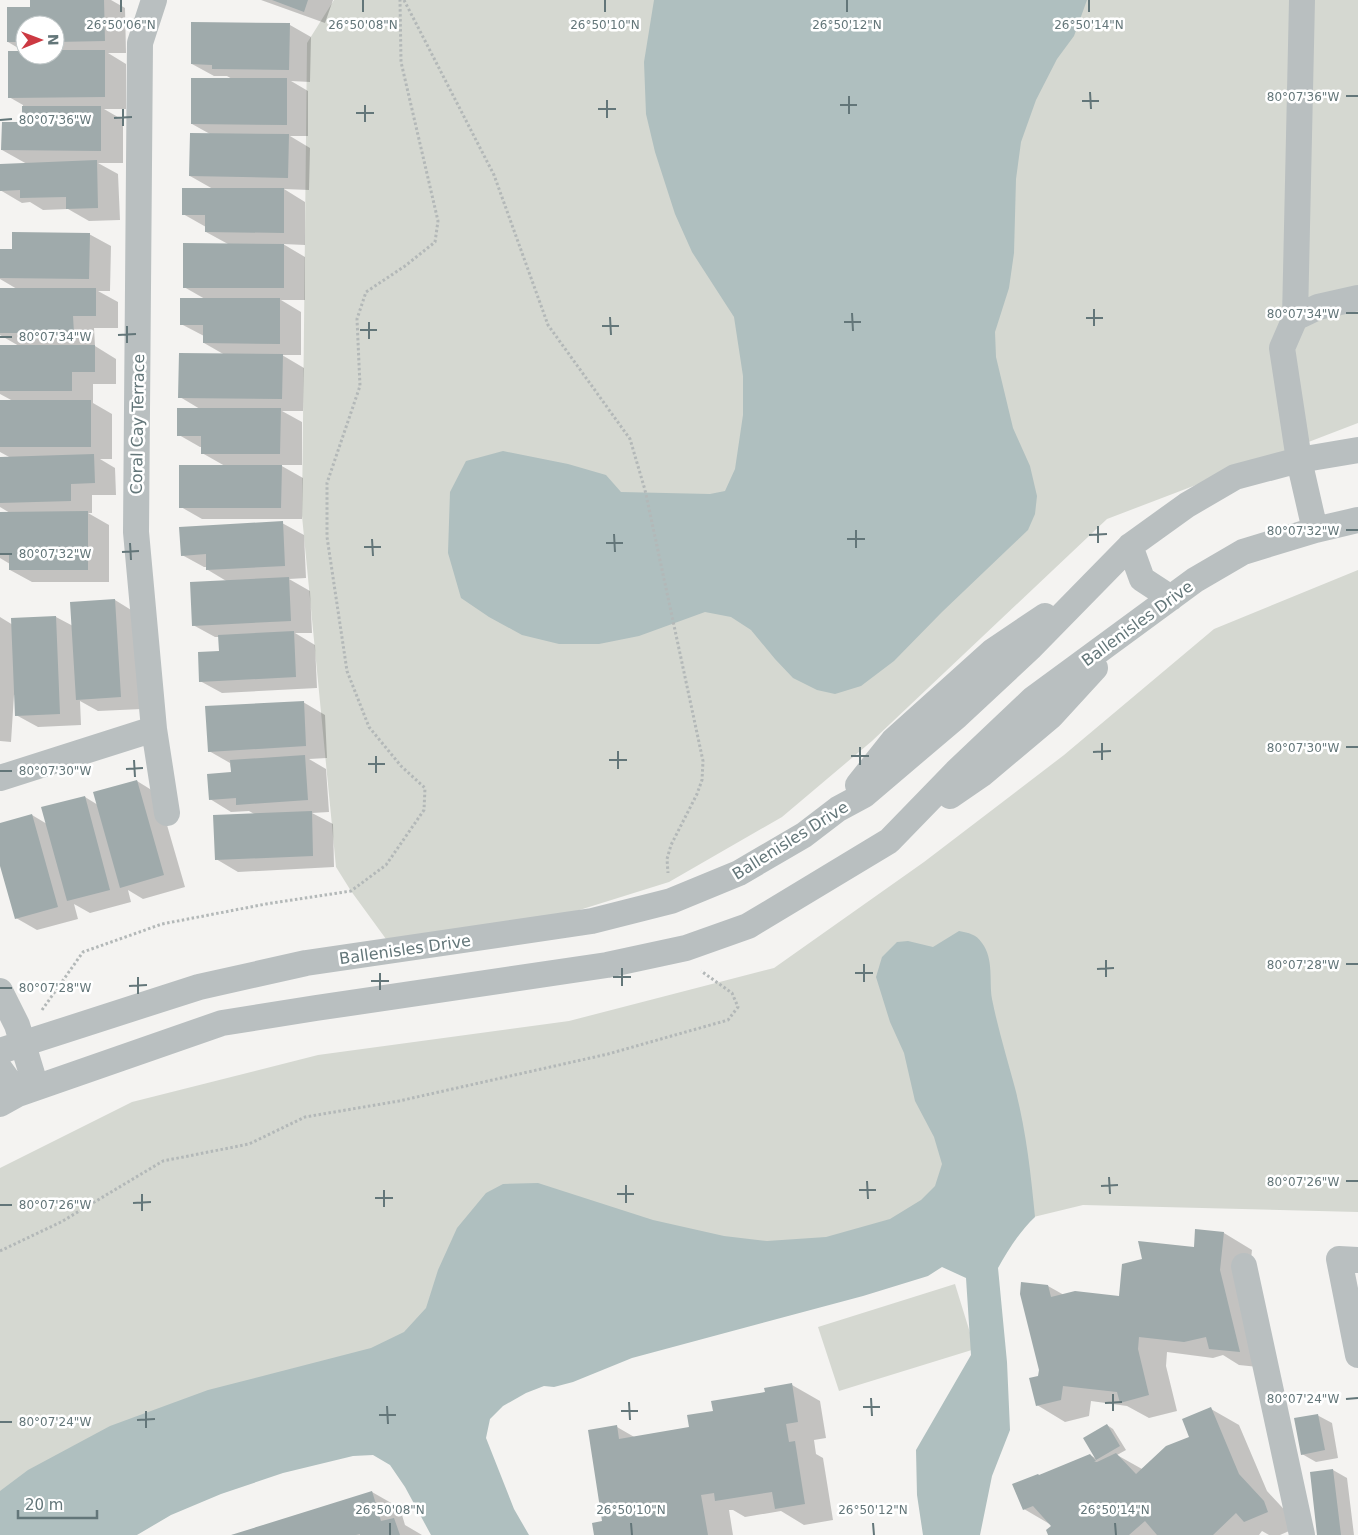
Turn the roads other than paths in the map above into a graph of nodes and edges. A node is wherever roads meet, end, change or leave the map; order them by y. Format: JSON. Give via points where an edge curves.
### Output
{"nodes":[{"id":1,"x":154,"y":0,"type":"edge"},
{"id":2,"x":1302,"y":0,"type":"edge"},
{"id":3,"x":1358,"y":298,"type":"edge"},
{"id":4,"x":1295,"y":318,"type":"junction"},
{"id":5,"x":1358,"y":450,"type":"edge"},
{"id":6,"x":1299,"y":460,"type":"junction"},
{"id":7,"x":1358,"y":520,"type":"edge"},
{"id":8,"x":1315,"y":530,"type":"junction"},
{"id":9,"x":1130,"y":546,"type":"junction"},
{"id":10,"x":1095,"y":581,"type":"junction"},
{"id":11,"x":1170,"y":598,"type":"junction"},
{"id":12,"x":1136,"y":624,"type":"junction"},
{"id":13,"x":957,"y":716,"type":"junction"},
{"id":14,"x":154,"y":730,"type":"junction"},
{"id":15,"x":986,"y":744,"type":"junction"},
{"id":16,"x":0,"y":778,"type":"edge"},
{"id":17,"x":838,"y":809,"type":"junction"},
{"id":18,"x":166,"y":813,"type":"dead end"},
{"id":19,"x":889,"y":840,"type":"junction"},
{"id":20,"x":0,"y":991,"type":"edge"},
{"id":21,"x":13,"y":1039,"type":"edge"},
{"id":22,"x":0,"y":1069,"type":"edge"},
{"id":23,"x":18,"y":1095,"type":"edge"},
{"id":24,"x":1358,"y":1260,"type":"edge"},
{"id":25,"x":1244,"y":1266,"type":"dead end"},
{"id":26,"x":1358,"y":1355,"type":"edge"},
{"id":27,"x":1302,"y":1535,"type":"edge"}],
"edges":[{"from":1,"to":14,"type":"street","name":"Coral Cay Terrace","via":[[140,43],[136,532]]},
{"from":2,"to":4,"type":"street"},
{"from":3,"to":4,"type":"street","via":[[1318,307]]},
{"from":4,"to":6,"type":"street","via":[[1282,348]]},
{"from":5,"to":6,"type":"street","name":"Ballenisles Drive"},
{"from":6,"to":8,"type":"street"},
{"from":6,"to":9,"type":"street","name":"Ballenisles Drive","via":[[1235,477],[1187,505]]},
{"from":7,"to":8,"type":"street","name":"Ballenisles Drive"},
{"from":8,"to":11,"type":"street","name":"Ballenisles Drive","via":[[1243,552]]},
{"from":9,"to":10,"type":"street","name":"Ballenisles Drive"},
{"from":9,"to":11,"type":"street","via":[[1142,579]]},
{"from":10,"to":13,"type":"street","name":"Ballenisles Drive"},
{"from":10,"to":17,"type":"street","via":[[993,651],[894,741]]},
{"from":11,"to":12,"type":"street","name":"Ballenisles Drive"},
{"from":12,"to":15,"type":"street","name":"Ballenisles Drive","via":[[1033,699]]},
{"from":12,"to":19,"type":"street","via":[[1051,716],[982,774]]},
{"from":13,"to":15,"type":"street"},
{"from":13,"to":17,"type":"street","name":"Ballenisles Drive","via":[[864,795]]},
{"from":14,"to":16,"type":"street"},
{"from":14,"to":18,"type":"street","name":"Coral Cay Terrace"},
{"from":15,"to":19,"type":"street","name":"Ballenisles Drive"},
{"from":17,"to":21,"type":"street","name":"Ballenisles Drive","via":[[804,835],[739,873],[671,901],[592,922],[306,963],[199,987]]},
{"from":19,"to":23,"type":"street","name":"Ballenisles Drive","via":[[748,926],[686,948],[607,965],[222,1023]]},
{"from":20,"to":21,"type":"street"},
{"from":21,"to":23,"type":"street"},
{"from":22,"to":23,"type":"street"},
{"from":24,"to":26,"type":"street","via":[[1339,1259]]},
{"from":25,"to":27,"type":"street"}]}
